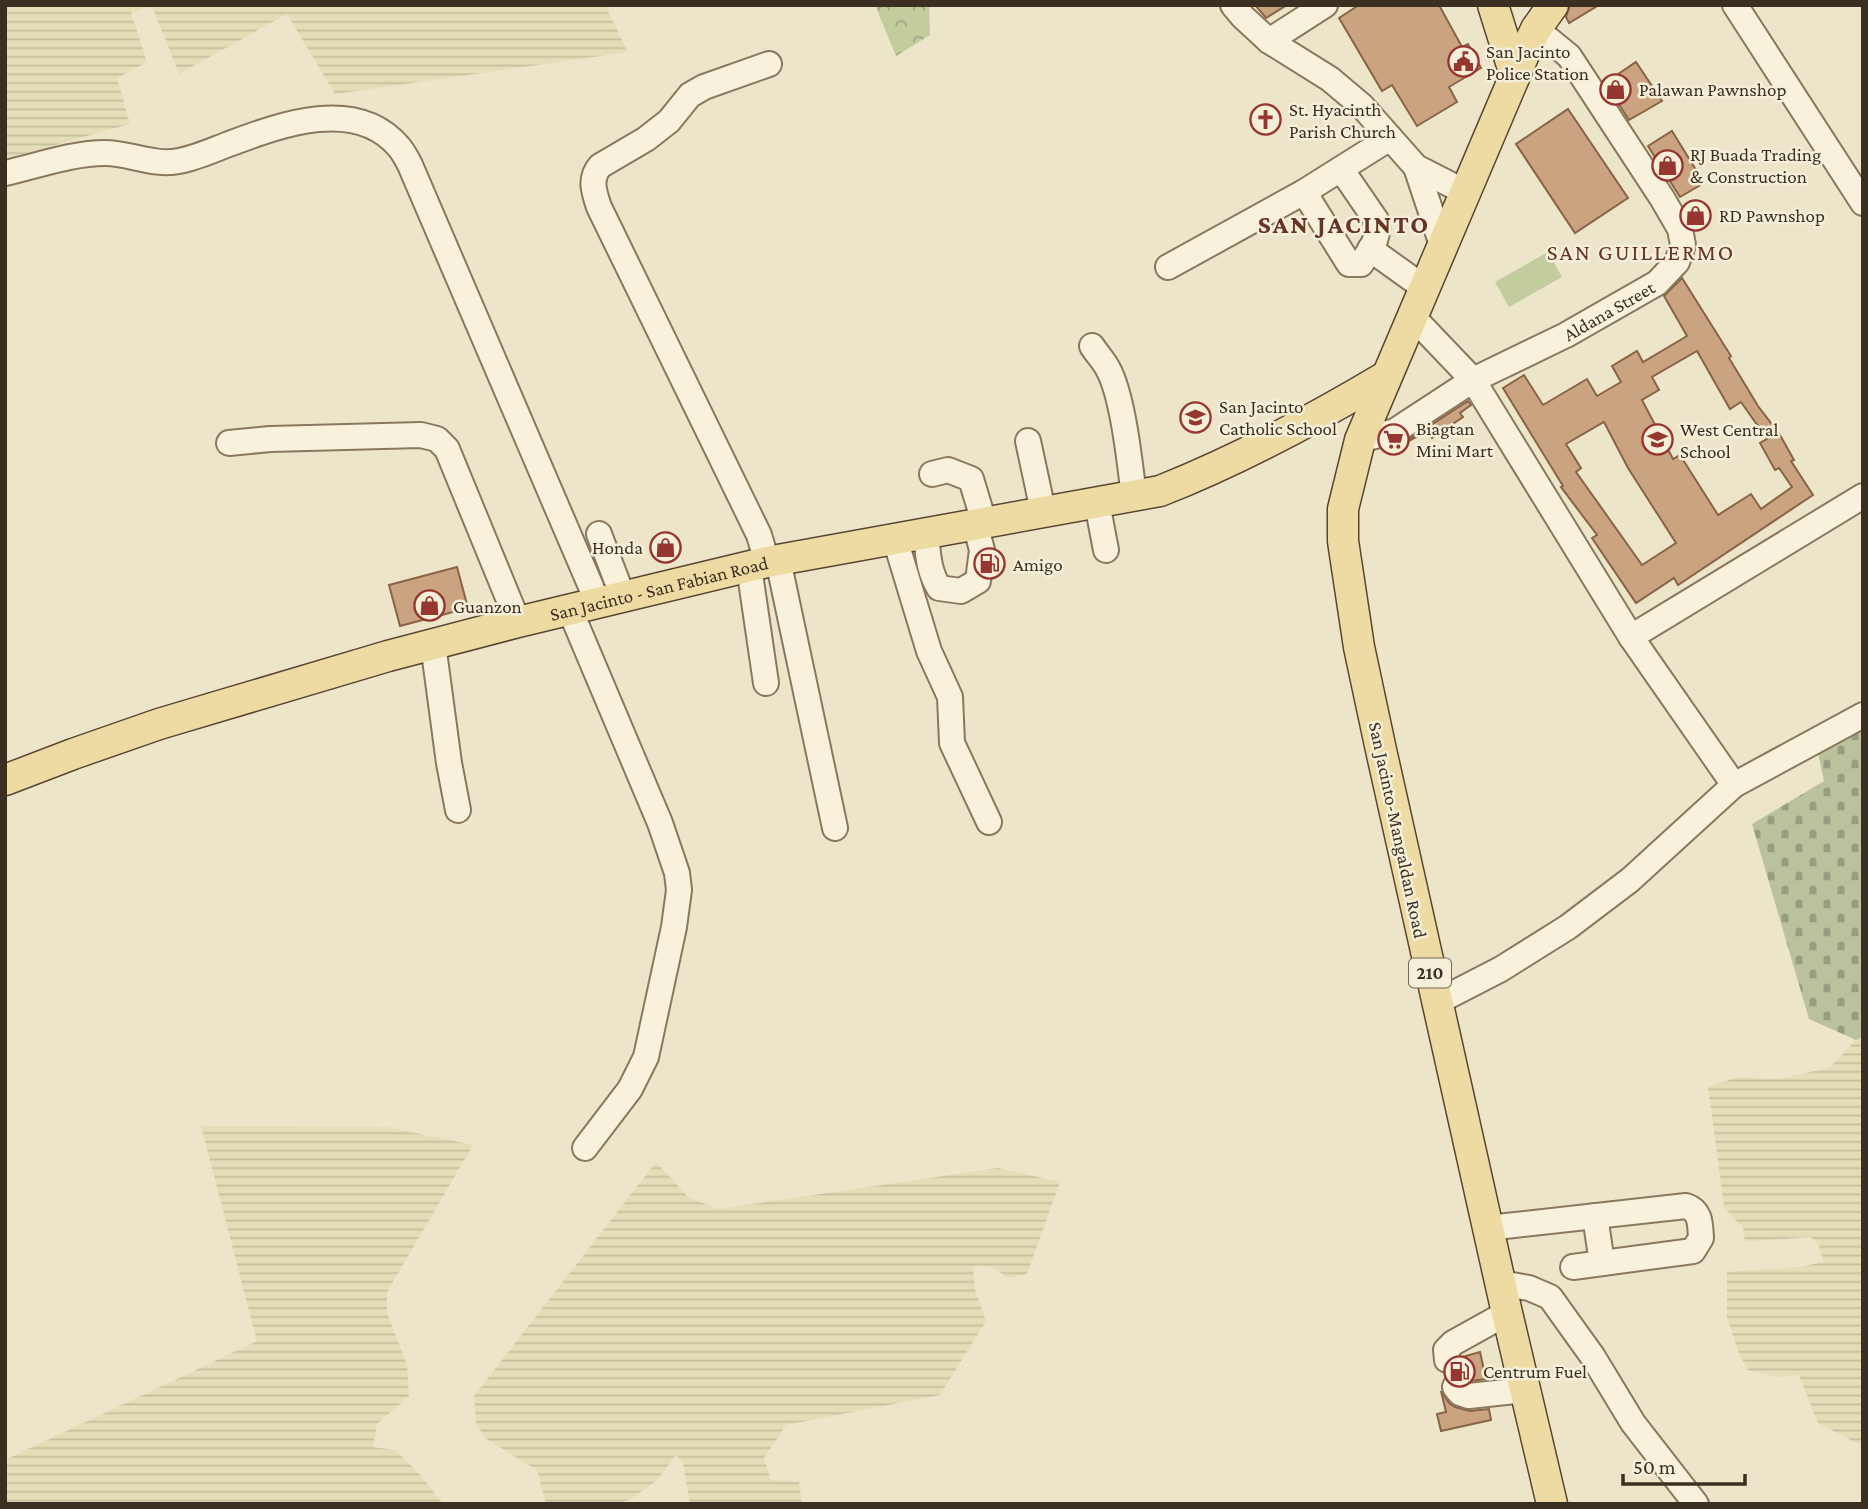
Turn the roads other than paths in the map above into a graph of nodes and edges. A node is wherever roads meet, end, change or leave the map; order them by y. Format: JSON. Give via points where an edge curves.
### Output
{"nodes":[{"id":1,"x":1233,"y":5,"type":"edge"},
{"id":2,"x":1325,"y":5,"type":"edge"},
{"id":3,"x":1493,"y":5,"type":"edge"},
{"id":4,"x":1735,"y":5,"type":"edge"},
{"id":5,"x":1544,"y":17,"type":"edge"},
{"id":6,"x":1269,"y":41,"type":"junction"},
{"id":7,"x":769,"y":64,"type":"dead end"},
{"id":8,"x":1515,"y":75,"type":"junction"},
{"id":9,"x":1390,"y":138,"type":"junction"},
{"id":10,"x":1416,"y":167,"type":"junction"},
{"id":11,"x":1340,"y":169,"type":"junction"},
{"id":12,"x":5,"y":173,"type":"edge"},
{"id":13,"x":1304,"y":192,"type":"junction"},
{"id":14,"x":1465,"y":192,"type":"junction"},
{"id":15,"x":1863,"y":203,"type":"edge"},
{"id":16,"x":1442,"y":245,"type":"junction"},
{"id":17,"x":1370,"y":249,"type":"junction"},
{"id":18,"x":1168,"y":267,"type":"dead end"},
{"id":19,"x":1423,"y":287,"type":"junction"},
{"id":20,"x":1411,"y":315,"type":"junction"},
{"id":21,"x":1092,"y":346,"type":"dead end"},
{"id":22,"x":1385,"y":377,"type":"junction"},
{"id":23,"x":1473,"y":380,"type":"junction"},
{"id":24,"x":1318,"y":418,"type":"junction"},
{"id":25,"x":1028,"y":442,"type":"dead end"},
{"id":26,"x":229,"y":443,"type":"dead end"},
{"id":27,"x":1356,"y":454,"type":"junction"},
{"id":28,"x":932,"y":474,"type":"dead end"},
{"id":29,"x":1863,"y":496,"type":"edge"},
{"id":30,"x":1134,"y":497,"type":"junction"},
{"id":31,"x":1097,"y":503,"type":"junction"},
{"id":32,"x":1008,"y":518,"type":"junction"},
{"id":33,"x":926,"y":533,"type":"junction"},
{"id":34,"x":599,"y":534,"type":"dead end"},
{"id":35,"x":895,"y":539,"type":"junction"},
{"id":36,"x":1106,"y":550,"type":"dead end"},
{"id":37,"x":765,"y":563,"type":"junction"},
{"id":38,"x":597,"y":603,"type":"junction"},
{"id":39,"x":518,"y":622,"type":"junction"},
{"id":40,"x":1631,"y":637,"type":"junction"},
{"id":41,"x":433,"y":645,"type":"junction"},
{"id":42,"x":766,"y":683,"type":"dead end"},
{"id":43,"x":1863,"y":715,"type":"edge"},
{"id":44,"x":5,"y":780,"type":"edge"},
{"id":45,"x":1734,"y":785,"type":"junction"},
{"id":46,"x":458,"y":810,"type":"dead end"},
{"id":47,"x":989,"y":822,"type":"dead end"},
{"id":48,"x":835,"y":828,"type":"dead end"},
{"id":49,"x":1437,"y":1002,"type":"junction"},
{"id":50,"x":586,"y":1148,"type":"dead end"},
{"id":51,"x":1595,"y":1216,"type":"junction"},
{"id":52,"x":1488,"y":1228,"type":"junction"},
{"id":53,"x":1602,"y":1263,"type":"junction"},
{"id":54,"x":1573,"y":1267,"type":"dead end"},
{"id":55,"x":1500,"y":1283,"type":"junction"},
{"id":56,"x":1507,"y":1313,"type":"junction"},
{"id":57,"x":1447,"y":1360,"type":"dead end"},
{"id":58,"x":1455,"y":1387,"type":"dead end"},
{"id":59,"x":1525,"y":1390,"type":"junction"},
{"id":60,"x":1552,"y":1504,"type":"edge"},
{"id":61,"x":1696,"y":1504,"type":"edge"}],
"edges":[{"from":1,"to":6,"type":"street"},
{"from":2,"to":6,"type":"street"},
{"from":3,"to":8,"type":"main road"},
{"from":4,"to":15,"type":"street"},
{"from":5,"to":8,"type":"main road","number":"210"},
{"from":5,"to":23,"type":"street","name":"Aldana Street","via":[[1668,208],[1683,245],[1677,262],[1657,283],[1566,335]]},
{"from":6,"to":9,"type":"street","via":[[1330,79]]},
{"from":7,"to":37,"type":"street","via":[[690,95],[669,121],[600,166],[593,180],[599,207],[759,535]]},
{"from":8,"to":14,"type":"main road","number":"210"},
{"from":9,"to":10,"type":"street"},
{"from":9,"to":11,"type":"street"},
{"from":10,"to":14,"type":"street"},
{"from":10,"to":16,"type":"street"},
{"from":11,"to":13,"type":"street"},
{"from":11,"to":17,"type":"street","via":[[1376,220],[1379,229]]},
{"from":12,"to":38,"type":"street","via":[[87,154],[177,162],[272,128],[333,117],[383,134],[410,165]]},
{"from":13,"to":17,"type":"street","via":[[1349,264],[1361,264]]},
{"from":13,"to":18,"type":"street"},
{"from":14,"to":16,"type":"main road","number":"210"},
{"from":16,"to":19,"type":"main road","number":"210"},
{"from":17,"to":19,"type":"street"},
{"from":19,"to":20,"type":"main road","number":"210"},
{"from":20,"to":22,"type":"main road","number":"210"},
{"from":20,"to":23,"type":"street"},
{"from":21,"to":30,"type":"street","via":[[1113,383]]},
{"from":22,"to":24,"type":"main road","name":"San Jacinto - San Fabian Road"},
{"from":22,"to":27,"type":"main road","number":"210"},
{"from":23,"to":27,"type":"street","name":"Aldana Street"},
{"from":23,"to":40,"type":"street"},
{"from":24,"to":27,"type":"main road"},
{"from":24,"to":30,"type":"main road","name":"San Jacinto - San Fabian Road","via":[[1188,480]]},
{"from":25,"to":32,"type":"street"},
{"from":26,"to":39,"type":"street","via":[[421,435],[437,439],[447,449]]},
{"from":27,"to":49,"type":"main road","name":"San Jacinto-Mangaldan Road","number":"210","via":[[1343,509],[1343,541],[1353,573],[1381,750]]},
{"from":28,"to":32,"type":"street","via":[[948,470],[971,479]]},
{"from":29,"to":40,"type":"street"},
{"from":30,"to":31,"type":"main road","name":"San Jacinto - San Fabian Road"},
{"from":31,"to":32,"type":"main road","name":"San Jacinto - San Fabian Road"},
{"from":31,"to":36,"type":"street"},
{"from":32,"to":33,"type":"main road","name":"San Jacinto - San Fabian Road"},
{"from":32,"to":33,"type":"street","via":[[982,550],[978,581],[961,591],[939,588],[932,577]]},
{"from":33,"to":35,"type":"main road","name":"San Jacinto - San Fabian Road"},
{"from":34,"to":38,"type":"street"},
{"from":35,"to":37,"type":"main road","name":"San Jacinto - San Fabian Road"},
{"from":35,"to":47,"type":"street","via":[[929,651],[950,697],[952,743]]},
{"from":37,"to":38,"type":"main road","name":"San Jacinto - San Fabian Road"},
{"from":37,"to":42,"type":"street"},
{"from":37,"to":48,"type":"street"},
{"from":38,"to":39,"type":"main road","name":"San Jacinto - San Fabian Road"},
{"from":38,"to":50,"type":"street","via":[[679,890],[646,1057],[630,1089]]},
{"from":39,"to":41,"type":"main road","name":"San Jacinto - San Fabian Road"},
{"from":40,"to":45,"type":"street"},
{"from":41,"to":44,"type":"main road","name":"San Jacinto - San Fabian Road","via":[[159,724]]},
{"from":41,"to":46,"type":"street"},
{"from":43,"to":45,"type":"street"},
{"from":45,"to":49,"type":"street","via":[[1630,880],[1568,927]]},
{"from":49,"to":52,"type":"main road","name":"San Jacinto-Mangaldan Road","number":"210"},
{"from":51,"to":52,"type":"street"},
{"from":51,"to":53,"type":"street"},
{"from":51,"to":53,"type":"street","via":[[1686,1206],[1698,1214],[1701,1238],[1693,1251]]},
{"from":52,"to":55,"type":"main road","name":"San Jacinto-Mangaldan Road","number":"210"},
{"from":53,"to":54,"type":"street"},
{"from":55,"to":56,"type":"main road","name":"San Jacinto-Mangaldan Road","number":"210"},
{"from":55,"to":61,"type":"street","via":[[1550,1297],[1633,1423]]},
{"from":56,"to":57,"type":"street","via":[[1453,1343],[1446,1350]]},
{"from":56,"to":59,"type":"main road","name":"San Jacinto-Mangaldan Road","number":"210"},
{"from":58,"to":59,"type":"street","via":[[1469,1396]]},
{"from":59,"to":60,"type":"main road","name":"San Jacinto-Mangaldan Road","number":"210"}]}
